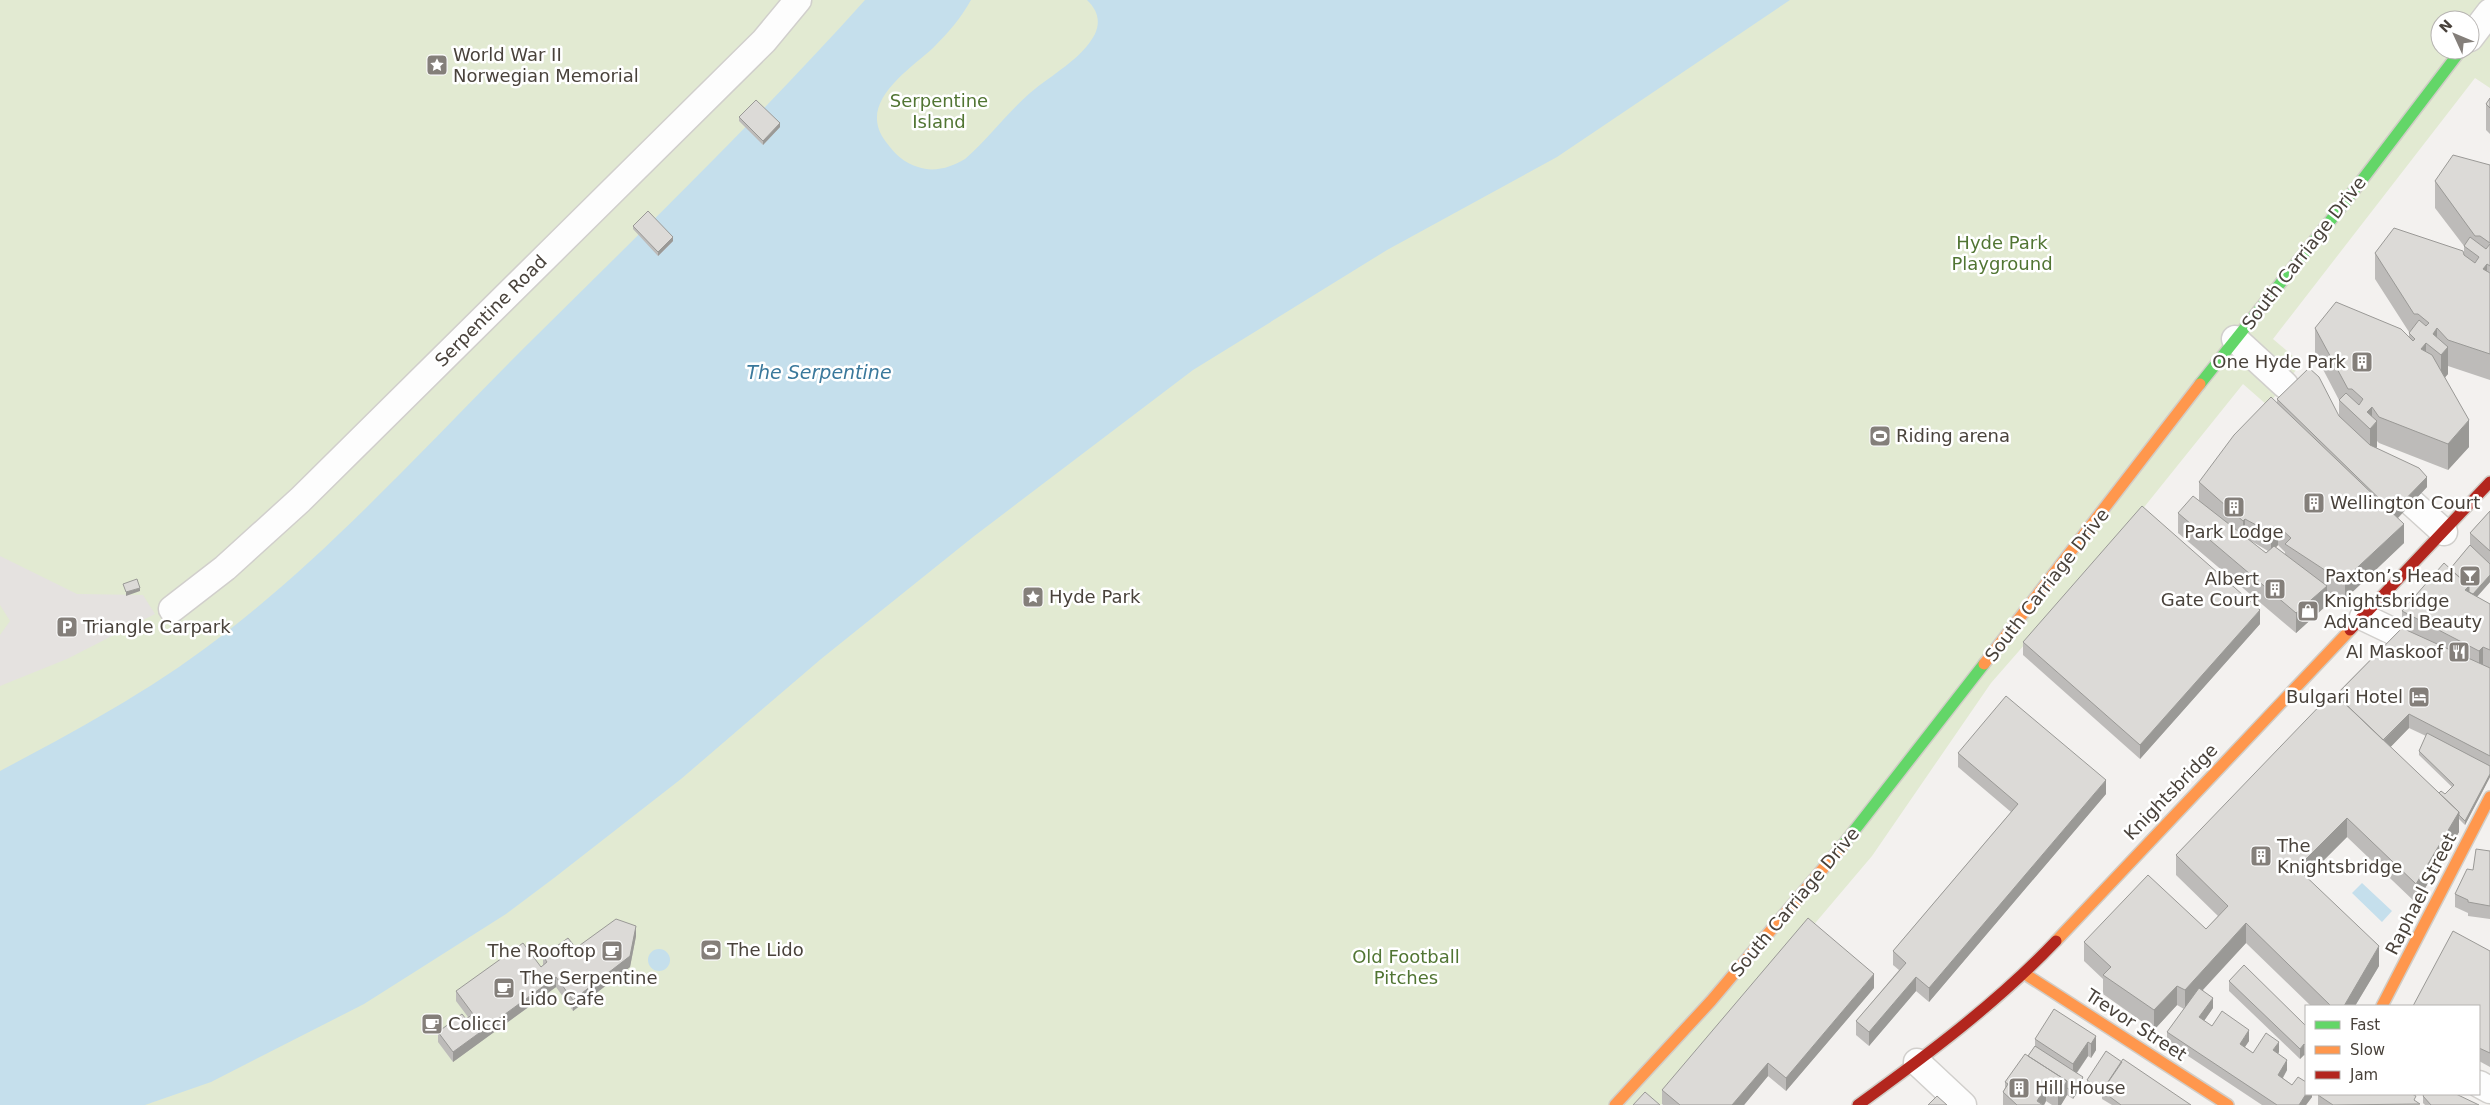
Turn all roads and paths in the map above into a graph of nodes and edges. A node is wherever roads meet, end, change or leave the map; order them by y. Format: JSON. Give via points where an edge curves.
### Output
{"nodes":[{"id":1,"x":798,"y":0,"type":"edge"},
{"id":2,"x":2490,"y":12,"type":"edge"},
{"id":3,"x":2480,"y":25,"type":"edge"},
{"id":4,"x":2453,"y":60,"type":"edge"},
{"id":5,"x":2235,"y":339,"type":"junction"},
{"id":6,"x":2285,"y":385,"type":"dead end"},
{"id":7,"x":2490,"y":482,"type":"edge"},
{"id":8,"x":2412,"y":503,"type":"edge"},
{"id":9,"x":2444,"y":532,"type":"junction"},
{"id":10,"x":172,"y":609,"type":"dead end"},
{"id":11,"x":2363,"y":617,"type":"junction"},
{"id":12,"x":2490,"y":678,"type":"edge"},
{"id":13,"x":2490,"y":797,"type":"edge"},
{"id":14,"x":2025,"y":974,"type":"junction"},
{"id":15,"x":2383,"y":1005,"type":"edge"},
{"id":16,"x":1917,"y":1062,"type":"junction"},
{"id":17,"x":1615,"y":1105,"type":"edge"},
{"id":18,"x":1858,"y":1105,"type":"edge"},
{"id":19,"x":1963,"y":1105,"type":"edge"},
{"id":20,"x":2228,"y":1105,"type":"edge"}],
"edges":[{"from":1,"to":10,"type":"street","name":"Serpentine Road","via":[[764,41],[300,500],[225,568]]},
{"from":2,"to":3,"type":"street"},
{"from":4,"to":5,"type":"street","name":"South Carriage Drive"},
{"from":5,"to":6,"type":"street"},
{"from":5,"to":17,"type":"street","name":"South Carriage Drive","via":[[1850,837],[1711,1001]]},
{"from":7,"to":9,"type":"street","name":"Knightsbridge"},
{"from":8,"to":9,"type":"street"},
{"from":9,"to":11,"type":"street","name":"Knightsbridge"},
{"from":11,"to":12,"type":"street"},
{"from":11,"to":14,"type":"street","name":"Knightsbridge"},
{"from":13,"to":15,"type":"street","name":"Raphael Street"},
{"from":14,"to":16,"type":"street","name":"Knightsbridge"},
{"from":14,"to":20,"type":"street","name":"Trevor Street"},
{"from":16,"to":18,"type":"street","name":"Knightsbridge"},
{"from":16,"to":19,"type":"street"}]}
